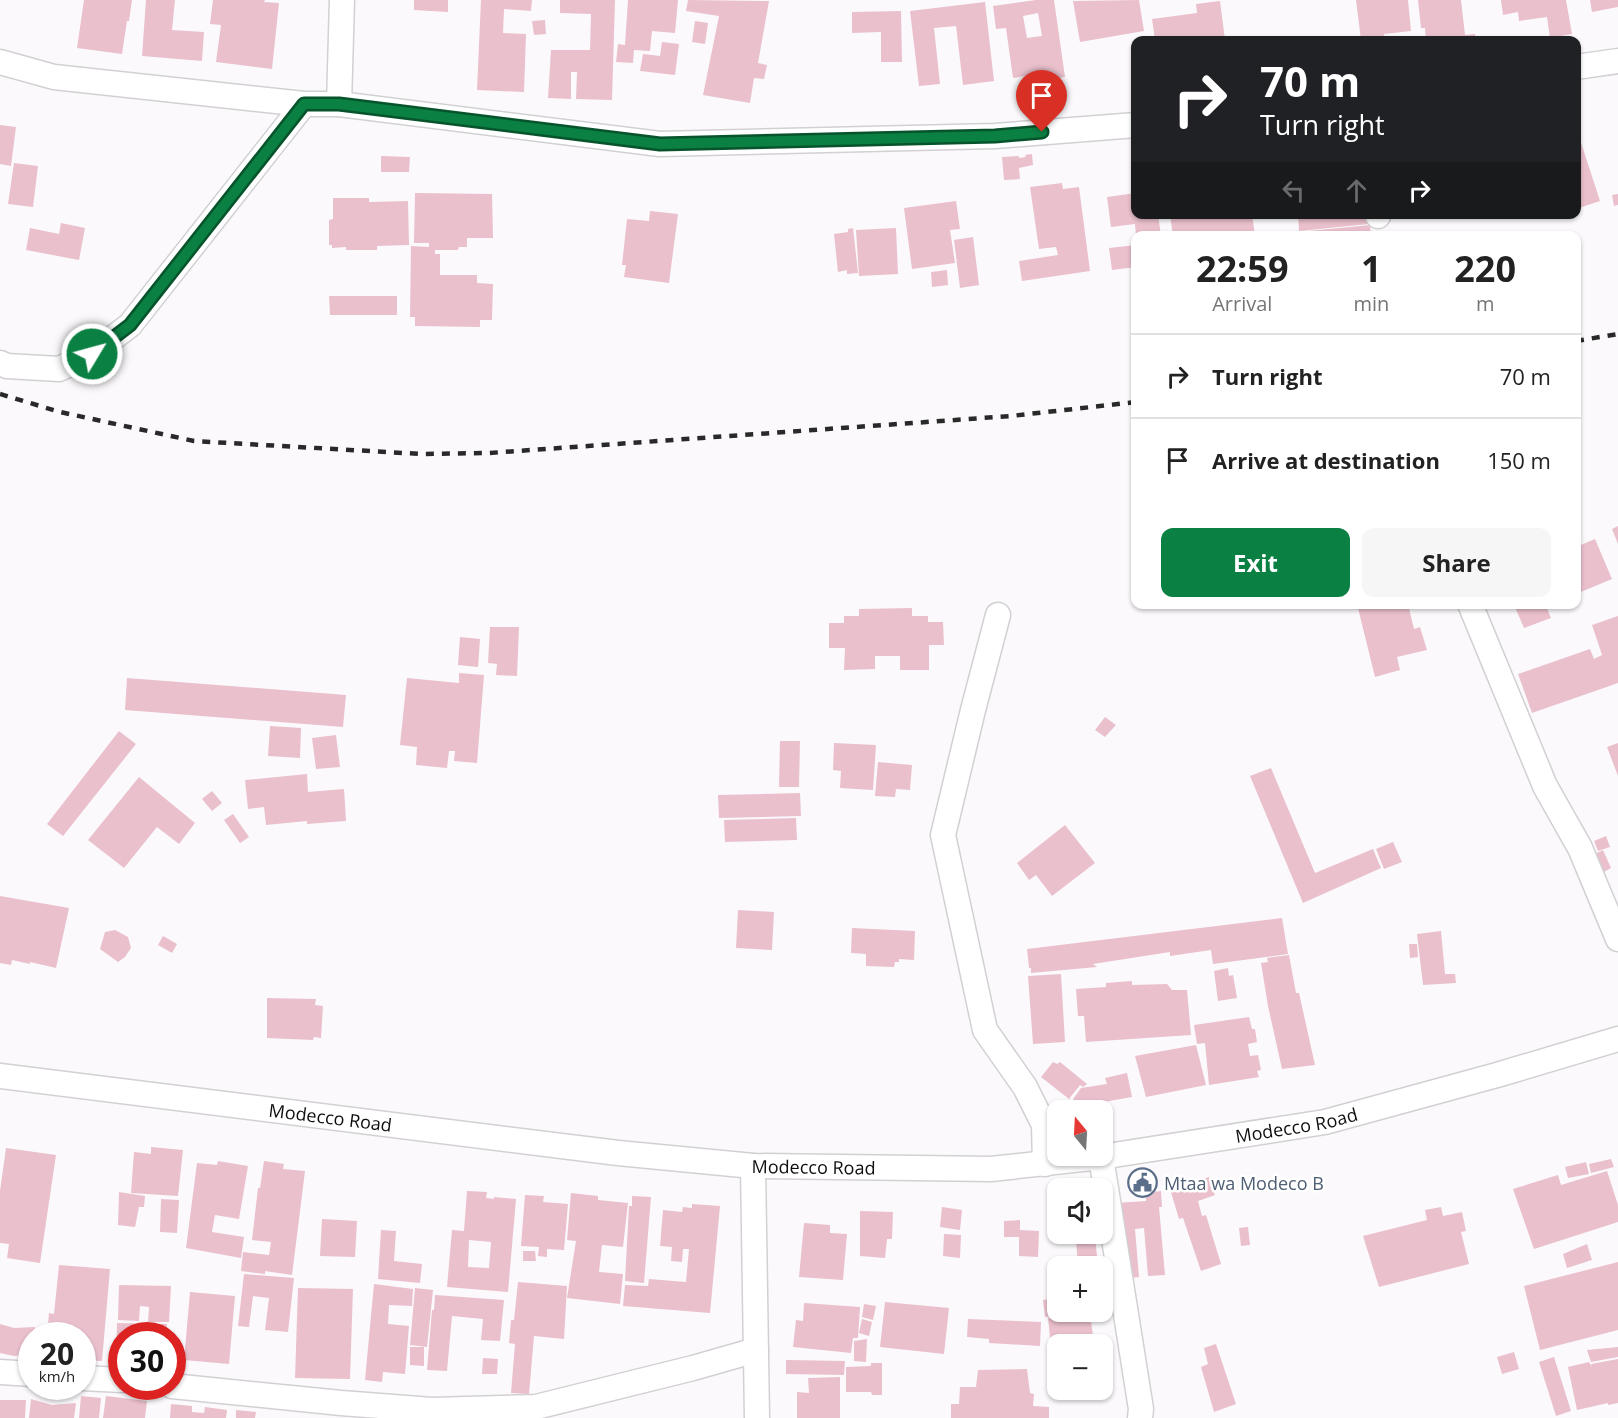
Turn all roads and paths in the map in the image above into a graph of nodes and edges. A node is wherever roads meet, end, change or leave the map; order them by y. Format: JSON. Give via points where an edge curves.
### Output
{"nodes":[{"id":1,"x":342,"y":0,"type":"edge"},
{"id":2,"x":1618,"y":61,"type":"edge"},
{"id":3,"x":0,"y":62,"type":"edge"},
{"id":4,"x":1581,"y":66,"type":"edge"},
{"id":5,"x":304,"y":104,"type":"junction"},
{"id":6,"x":339,"y":104,"type":"junction"},
{"id":7,"x":1131,"y":125,"type":"edge"},
{"id":8,"x":0,"y":363,"type":"edge"},
{"id":9,"x":1472,"y":609,"type":"edge"},
{"id":10,"x":998,"y":615,"type":"dead end"},
{"id":11,"x":1618,"y":939,"type":"edge"},
{"id":12,"x":1618,"y":1039,"type":"edge"},
{"id":13,"x":0,"y":1077,"type":"edge"},
{"id":14,"x":1113,"y":1155,"type":"edge"},
{"id":15,"x":1045,"y":1164,"type":"joint"},
{"id":16,"x":753,"y":1166,"type":"junction"},
{"id":17,"x":1102,"y":1166,"type":"edge"},
{"id":18,"x":756,"y":1350,"type":"junction"},
{"id":19,"x":0,"y":1372,"type":"edge"},
{"id":20,"x":18,"y":1373,"type":"edge"},
{"id":21,"x":186,"y":1387,"type":"edge"},
{"id":22,"x":757,"y":1418,"type":"edge"},
{"id":23,"x":1140,"y":1418,"type":"edge"}],
"edges":[{"from":1,"to":6,"type":"street"},
{"from":2,"to":4,"type":"street"},
{"from":3,"to":5,"type":"street","via":[[54,77]]},
{"from":5,"to":6,"type":"street"},
{"from":5,"to":8,"type":"street","via":[[130,325],[92,354],[58,369]]},
{"from":6,"to":7,"type":"street","via":[[660,144],[995,136]]},
{"from":9,"to":11,"type":"street","via":[[1545,786],[1580,848]]},
{"from":10,"to":15,"type":"street","via":[[943,835],[986,1030],[1025,1087],[1044,1125]]},
{"from":12,"to":14,"type":"street","name":"Modecco Road","via":[[1325,1122]]},
{"from":13,"to":16,"type":"street","name":"Modecco Road"},
{"from":15,"to":16,"type":"street","name":"Modecco Road","via":[[991,1169]]},
{"from":16,"to":18,"type":"street"},
{"from":17,"to":23,"type":"street"},
{"from":18,"to":21,"type":"street","via":[[536,1407],[432,1410]]},
{"from":18,"to":22,"type":"street"},
{"from":19,"to":20,"type":"street"}]}
